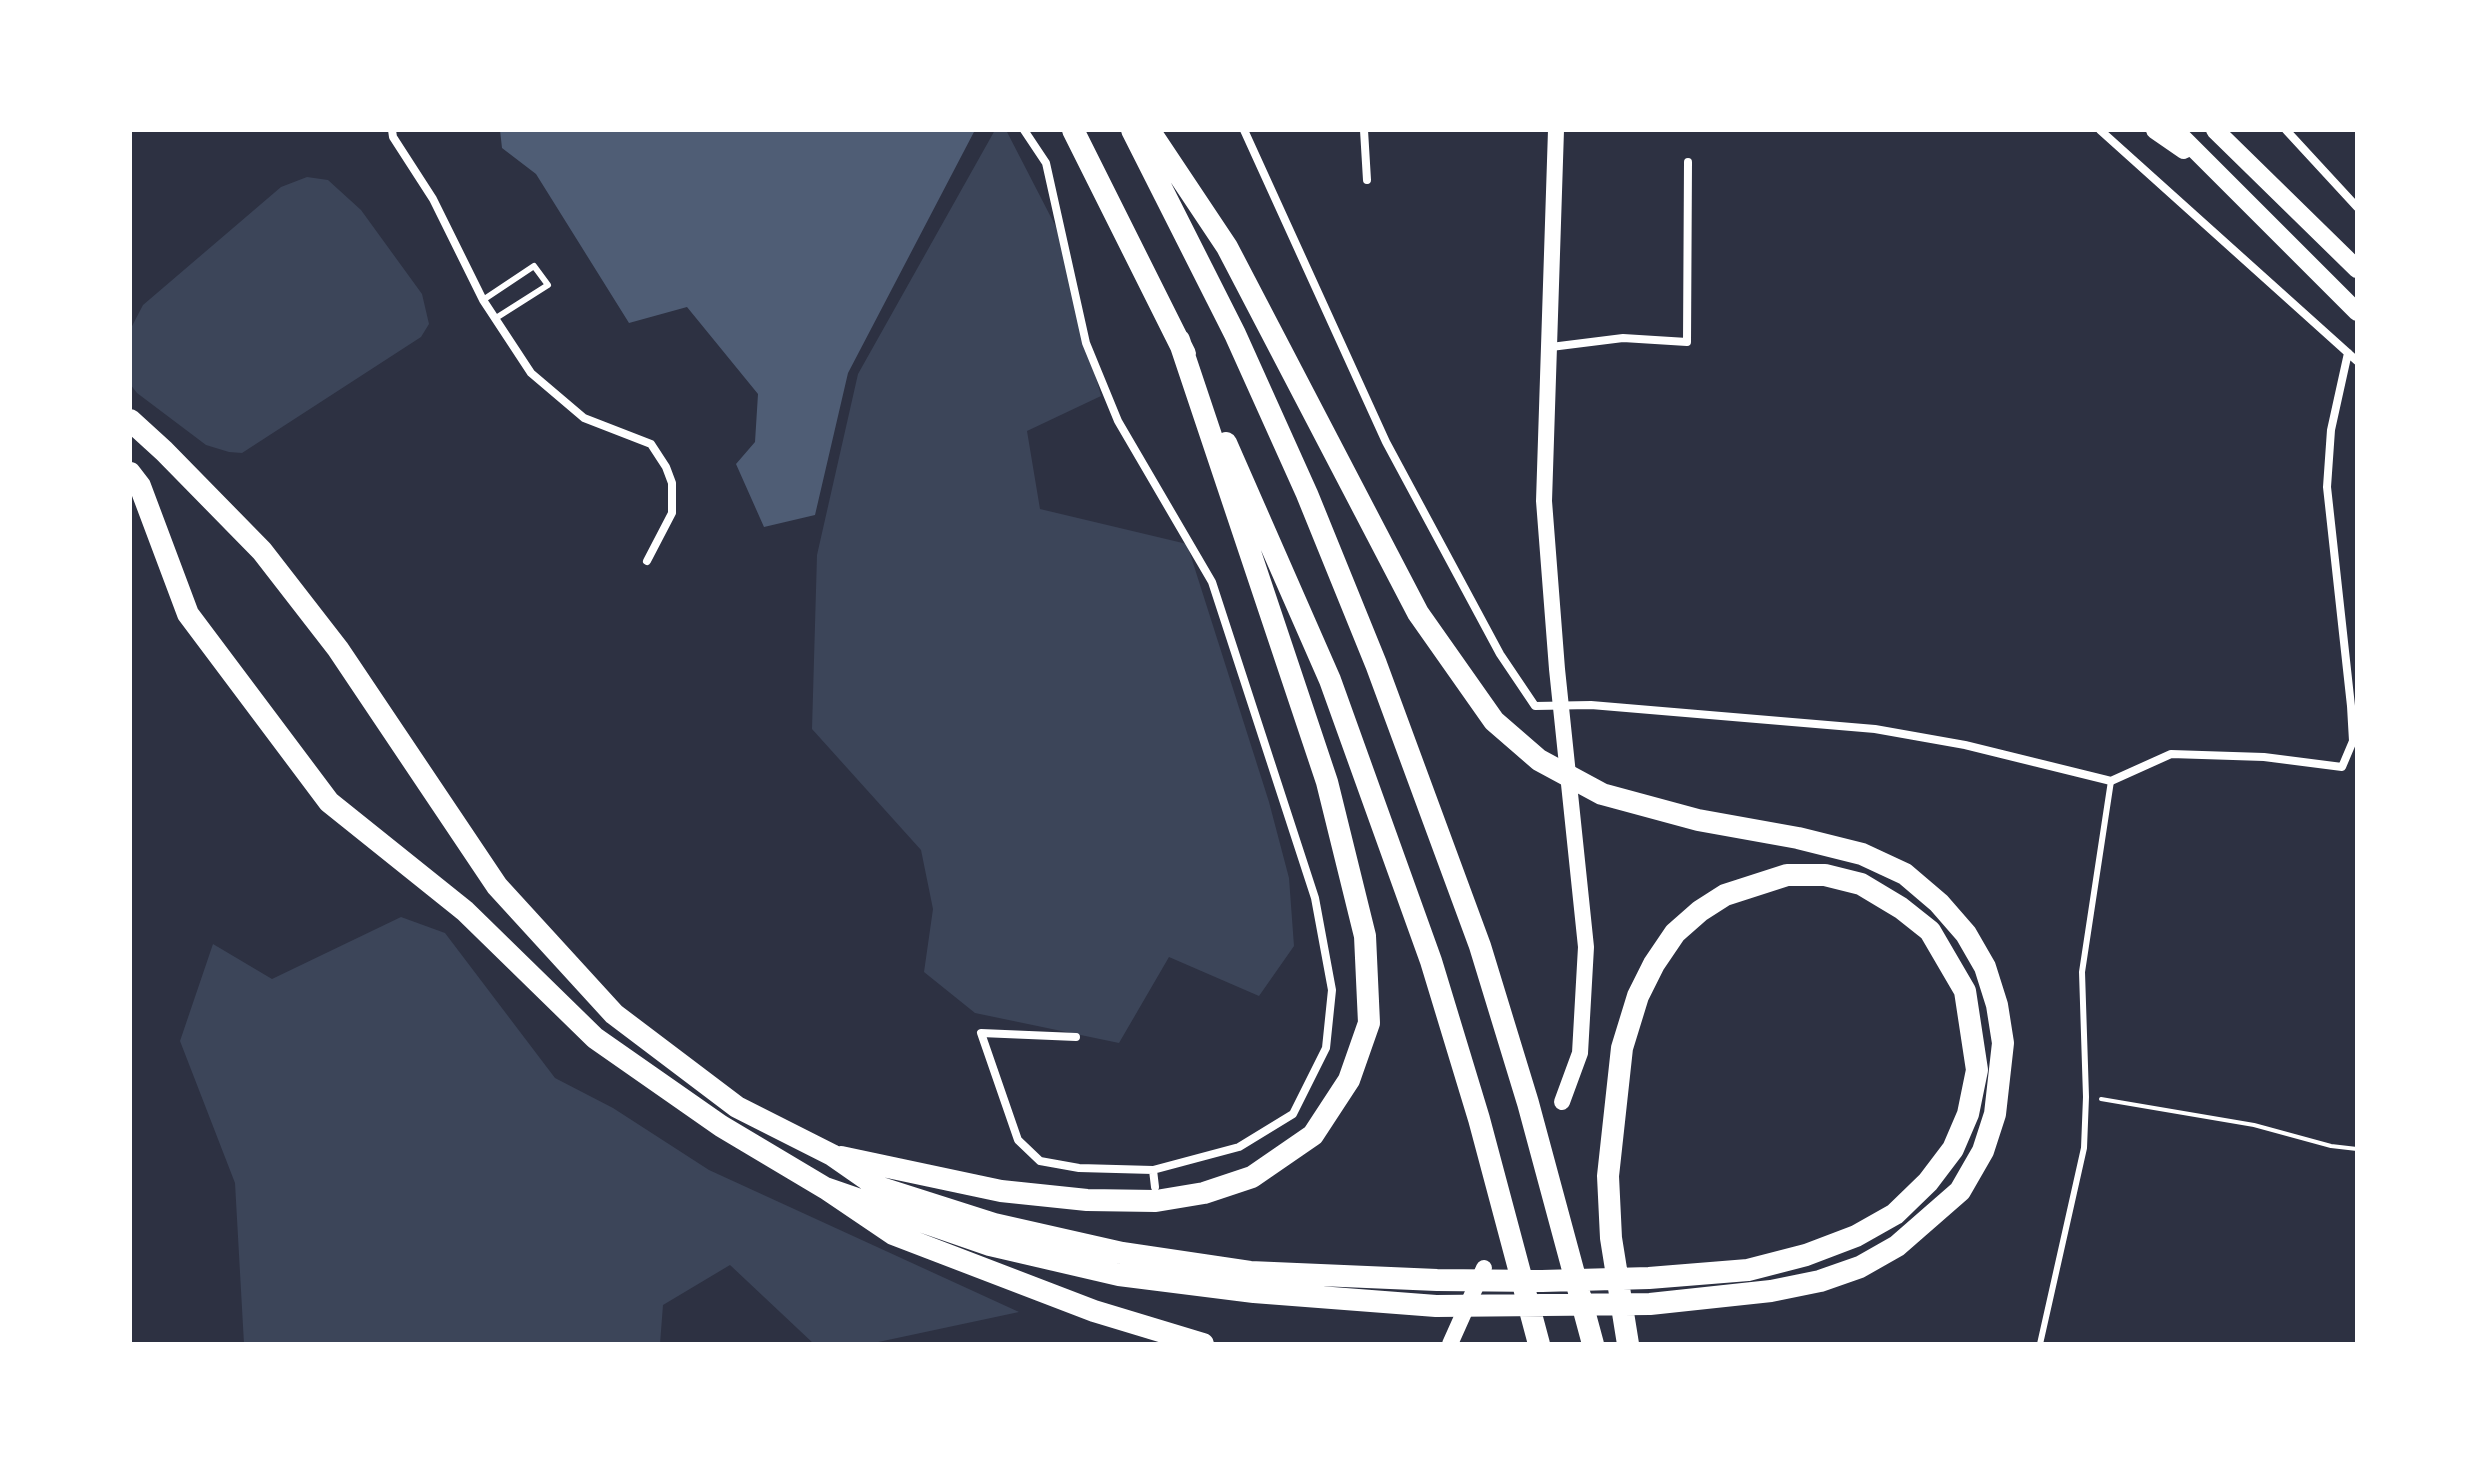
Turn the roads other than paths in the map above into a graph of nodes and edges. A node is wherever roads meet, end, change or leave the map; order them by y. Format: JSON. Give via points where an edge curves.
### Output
{"nodes":[{"id":1,"x":392,"y":130,"type":"edge"},
{"id":2,"x":1024,"y":130,"type":"edge"},
{"id":3,"x":1073,"y":130,"type":"edge"},
{"id":4,"x":1132,"y":130,"type":"edge"},
{"id":5,"x":1149,"y":130,"type":"edge"},
{"id":6,"x":1244,"y":130,"type":"edge"},
{"id":7,"x":1364,"y":130,"type":"edge"},
{"id":8,"x":1556,"y":130,"type":"edge"},
{"id":9,"x":2100,"y":130,"type":"edge"},
{"id":10,"x":2155,"y":130,"type":"edge"},
{"id":11,"x":2175,"y":130,"type":"edge"},
{"id":12,"x":2215,"y":130,"type":"edge"},
{"id":13,"x":2286,"y":130,"type":"edge"},
{"id":14,"x":1688,"y":162,"type":"dead end"},
{"id":15,"x":2212,"y":170,"type":"junction"},
{"id":16,"x":1367,"y":180,"type":"dead end"},
{"id":17,"x":2357,"y":207,"type":"edge"},
{"id":18,"x":2357,"y":269,"type":"edge"},
{"id":19,"x":483,"y":300,"type":"junction"},
{"id":20,"x":2357,"y":312,"type":"edge"},
{"id":21,"x":496,"y":318,"type":"junction"},
{"id":22,"x":1179,"y":340,"type":"junction"},
{"id":23,"x":1551,"y":347,"type":"junction"},
{"id":24,"x":2348,"y":353,"type":"junction"},
{"id":25,"x":2357,"y":361,"type":"edge"},
{"id":26,"x":130,"y":420,"type":"edge"},
{"id":27,"x":130,"y":473,"type":"edge"},
{"id":28,"x":647,"y":561,"type":"dead end"},
{"id":29,"x":1561,"y":707,"type":"junction"},
{"id":30,"x":2111,"y":781,"type":"junction"},
{"id":31,"x":1076,"y":1037,"type":"dead end"},
{"id":32,"x":1562,"y":1102,"type":"dead end"},
{"id":33,"x":832,"y":1155,"type":"junction"},
{"id":34,"x":1153,"y":1170,"type":"junction"},
{"id":35,"x":1155,"y":1187,"type":"dead end"},
{"id":36,"x":825,"y":1188,"type":"junction"},
{"id":37,"x":1484,"y":1268,"type":"dead end"},
{"id":38,"x":1203,"y":1344,"type":"edge"},
{"id":39,"x":1450,"y":1344,"type":"edge"},
{"id":40,"x":1539,"y":1344,"type":"edge"},
{"id":41,"x":1593,"y":1344,"type":"edge"},
{"id":42,"x":1628,"y":1344,"type":"edge"},
{"id":43,"x":2040,"y":1344,"type":"edge"}],
"edges":[{"from":1,"to":19,"type":"street"},
{"from":2,"to":34,"type":"street","via":[[1046,163],[1086,343],[1118,421],[1212,582],[1315,898],[1332,990],[1326,1048],[1293,1114],[1239,1147]]},
{"from":3,"to":22,"type":"highway"},
{"from":4,"to":41,"type":"highway","via":[[1235,334],[1382,678],[1480,946]]},
{"from":5,"to":36,"type":"highway","via":[[1227,247],[1418,613],[1494,721],[1539,760],[1602,794],[1849,851],[1905,874],[1939,903],[1979,956],[1997,1005],[2003,1043],[1995,1114],[1983,1151],[1960,1191],[1897,1246],[1860,1267],[1771,1291],[1650,1304],[1436,1306],[1119,1275],[990,1245]]},
{"from":6,"to":29,"type":"street","via":[[1386,442],[1500,654],[1535,706]]},
{"from":7,"to":16,"type":"street"},
{"from":8,"to":23,"type":"main road"},
{"from":9,"to":24,"type":"street"},
{"from":10,"to":15,"type":"main road"},
{"from":11,"to":15,"type":"main road"},
{"from":12,"to":18,"type":"main road"},
{"from":13,"to":17,"type":"street"},
{"from":14,"to":23,"type":"street","via":[[1687,342],[1623,338]]},
{"from":15,"to":20,"type":"main road"},
{"from":19,"to":21,"type":"street"},
{"from":19,"to":21,"type":"lane","via":[[534,266],[548,285]]},
{"from":21,"to":28,"type":"street","via":[[531,373],[584,418],[651,444],[666,467],[672,513]]},
{"from":22,"to":33,"type":"highway","via":[[1327,782],[1365,936],[1369,1023],[1349,1080],[1313,1135],[1252,1177],[1156,1201],[1001,1191]]},
{"from":22,"to":40,"type":"highway","via":[[1330,680],[1378,812],[1479,1119]]},
{"from":23,"to":29,"type":"main road","via":[[1544,501]]},
{"from":24,"to":25,"type":"street"},
{"from":24,"to":30,"type":"street","via":[[2331,430],[2327,487],[2353,741],[2342,767],[2264,757],[2171,754]]},
{"from":26,"to":33,"type":"highway","via":[[262,551],[338,649],[497,886],[614,1014],[737,1107]]},
{"from":27,"to":36,"type":"highway","via":[[140,486],[188,614],[329,802],[465,911],[595,1038],[721,1126]]},
{"from":29,"to":30,"type":"street","via":[[1591,705],[1875,729]]},
{"from":29,"to":32,"type":"main road","via":[[1586,947],[1580,1053]]},
{"from":30,"to":43,"type":"lane","via":[[2082,972],[2084,1148]]},
{"from":31,"to":34,"type":"street","via":[[981,1033],[1018,1140],[1040,1161]]},
{"from":33,"to":42,"type":"highway","via":[[878,1187],[994,1224],[1122,1253],[1250,1272],[1437,1280],[1649,1278],[1748,1270],[1806,1255],[1895,1214],[1928,1182],[1953,1149],[1968,1114],[1977,1070],[1965,991],[1930,931],[1861,884],[1825,875],[1776,878],[1725,895],[1675,933],[1654,964],[1622,1048],[1608,1176],[1611,1238]]},
{"from":34,"to":35,"type":"street"},
{"from":36,"to":38,"type":"highway","via":[[893,1234],[1094,1311]]},
{"from":37,"to":39,"type":"main road"}]}
